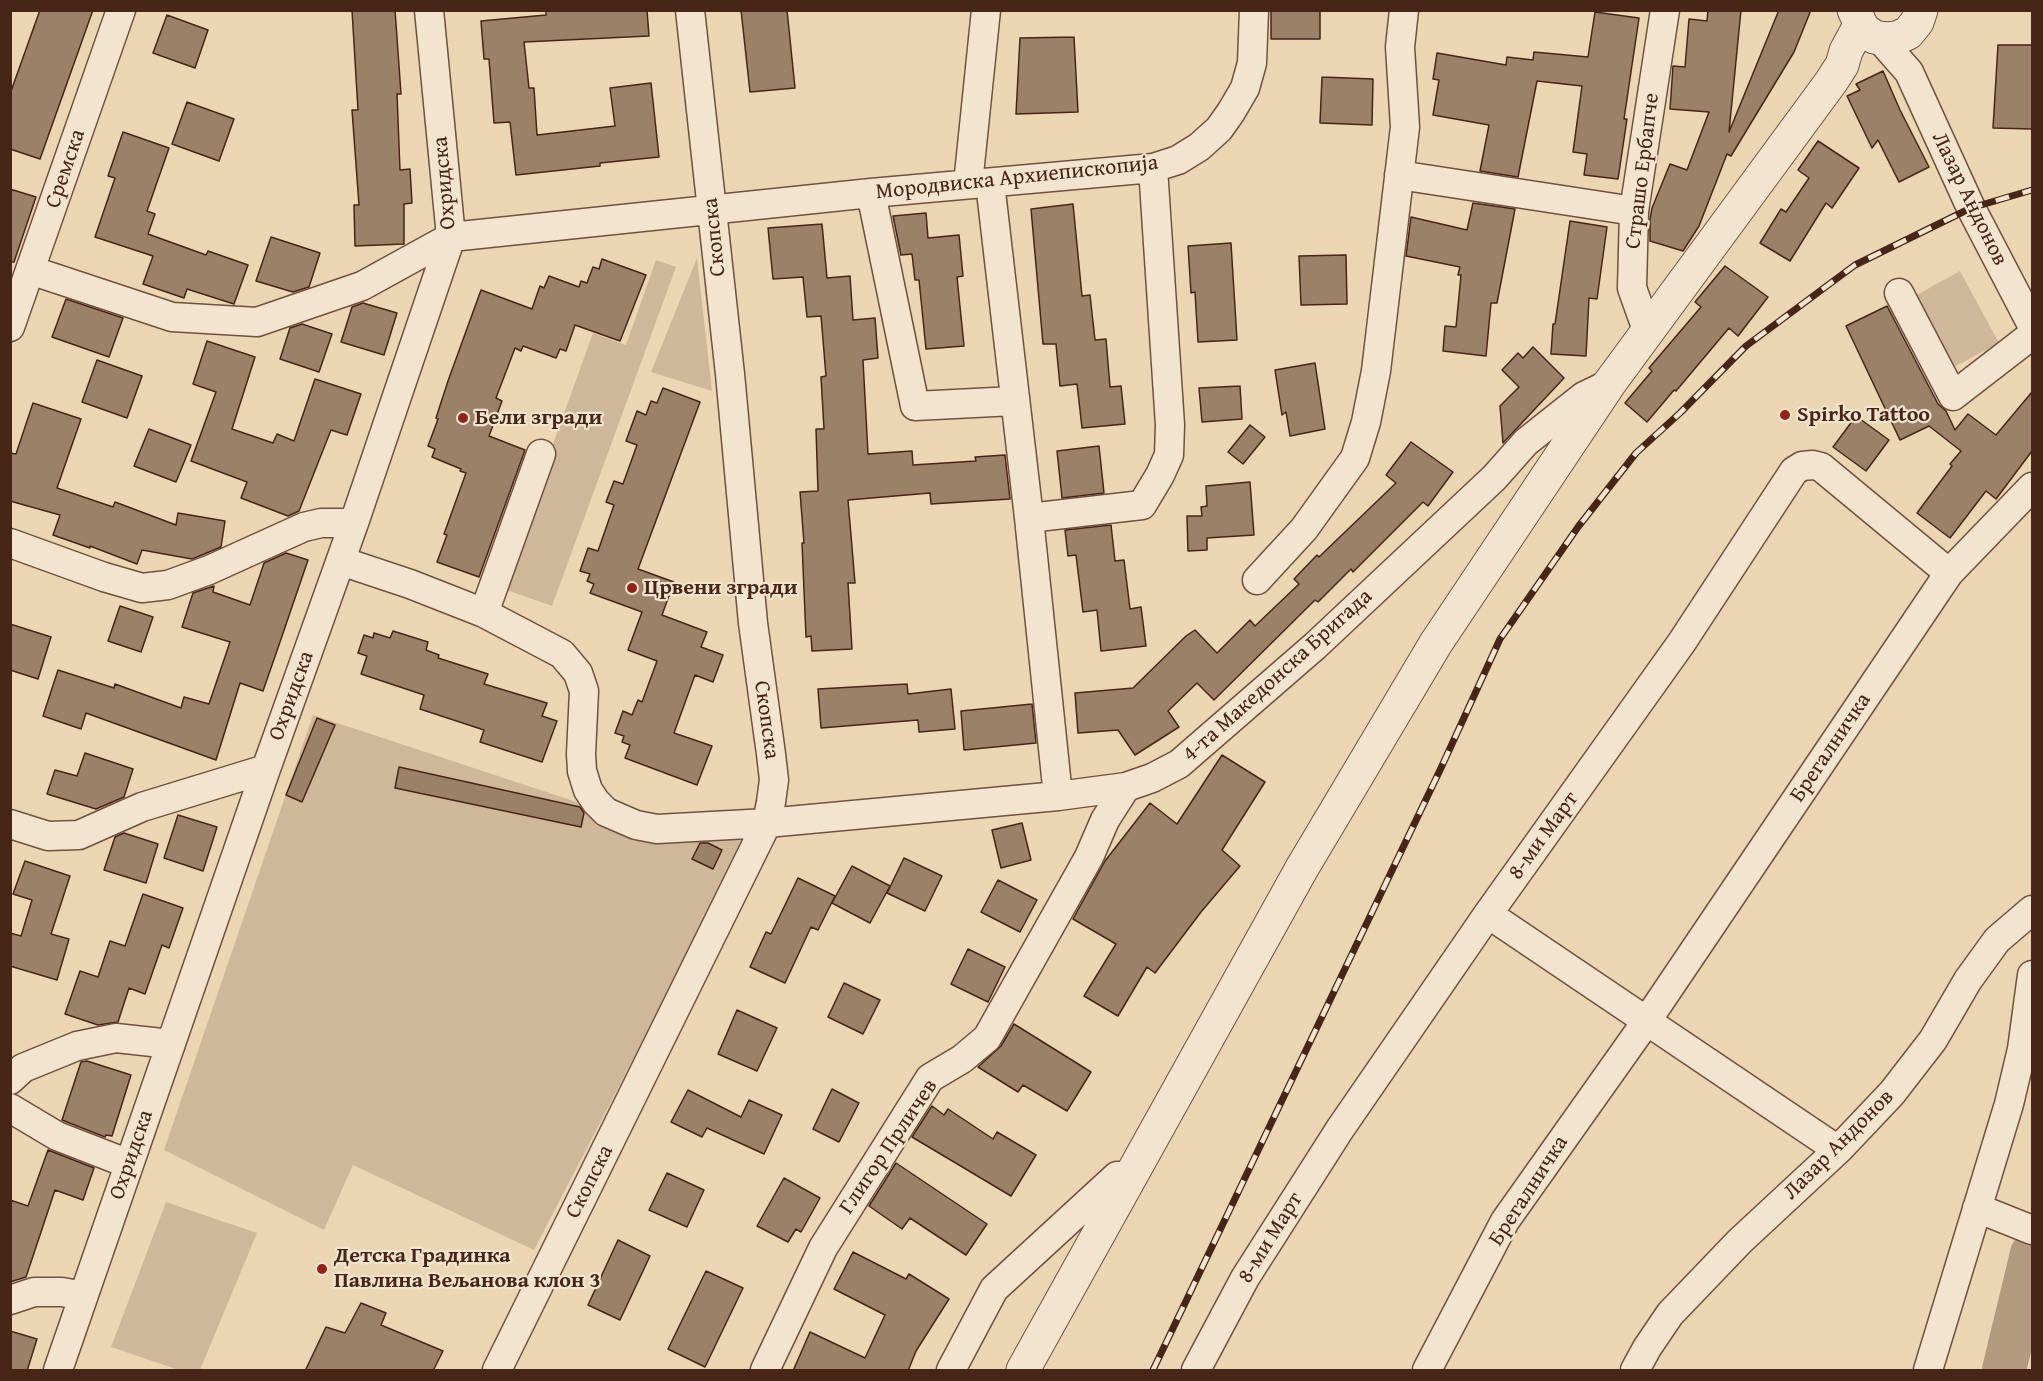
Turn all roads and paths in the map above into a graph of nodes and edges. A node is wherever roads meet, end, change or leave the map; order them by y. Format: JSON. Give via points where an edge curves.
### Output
{"nodes":[{"id":1,"x":121,"y":10,"type":"edge"},
{"id":2,"x":429,"y":10,"type":"edge"},
{"id":3,"x":690,"y":10,"type":"edge"},
{"id":4,"x":986,"y":10,"type":"edge"},
{"id":5,"x":1254,"y":10,"type":"edge"},
{"id":6,"x":1404,"y":10,"type":"edge"},
{"id":7,"x":1665,"y":10,"type":"edge"},
{"id":8,"x":1917,"y":20,"type":"edge"},
{"id":9,"x":1866,"y":27,"type":"edge"},
{"id":10,"x":1909,"y":72,"type":"junction"},
{"id":11,"x":1153,"y":168,"type":"junction"},
{"id":12,"x":1399,"y":175,"type":"junction"},
{"id":13,"x":979,"y":184,"type":"junction"},
{"id":14,"x":871,"y":192,"type":"junction"},
{"id":15,"x":713,"y":209,"type":"junction"},
{"id":16,"x":1634,"y":211,"type":"junction"},
{"id":17,"x":451,"y":237,"type":"junction"},
{"id":18,"x":30,"y":270,"type":"junction"},
{"id":19,"x":1899,"y":292,"type":"dead end"},
{"id":20,"x":2032,"y":325,"type":"edge"},
{"id":21,"x":10,"y":327,"type":"edge"},
{"id":22,"x":1647,"y":330,"type":"junction"},
{"id":23,"x":2032,"y":335,"type":"edge"},
{"id":24,"x":1609,"y":384,"type":"junction"},
{"id":25,"x":1014,"y":401,"type":"junction"},
{"id":26,"x":541,"y":454,"type":"dead end"},
{"id":27,"x":2032,"y":487,"type":"edge"},
{"id":28,"x":1029,"y":518,"type":"junction"},
{"id":29,"x":354,"y":523,"type":"junction"},
{"id":30,"x":10,"y":543,"type":"edge"},
{"id":31,"x":340,"y":561,"type":"junction"},
{"id":32,"x":1950,"y":573,"type":"junction"},
{"id":33,"x":1257,"y":580,"type":"dead end"},
{"id":34,"x":484,"y":613,"type":"junction"},
{"id":35,"x":266,"y":769,"type":"junction"},
{"id":36,"x":1126,"y":787,"type":"junction"},
{"id":37,"x":1058,"y":795,"type":"junction"},
{"id":38,"x":767,"y":823,"type":"junction"},
{"id":39,"x":10,"y":824,"type":"edge"},
{"id":40,"x":2032,"y":910,"type":"edge"},
{"id":41,"x":1488,"y":914,"type":"junction"},
{"id":42,"x":2032,"y":975,"type":"edge"},
{"id":43,"x":1646,"y":1022,"type":"junction"},
{"id":44,"x":171,"y":1044,"type":"junction"},
{"id":45,"x":10,"y":1080,"type":"edge"},
{"id":46,"x":10,"y":1108,"type":"edge"},
{"id":47,"x":1838,"y":1150,"type":"junction"},
{"id":48,"x":129,"y":1164,"type":"junction"},
{"id":49,"x":1130,"y":1176,"type":"junction"},
{"id":50,"x":1977,"y":1208,"type":"junction"},
{"id":51,"x":2032,"y":1230,"type":"edge"},
{"id":52,"x":83,"y":1296,"type":"junction"},
{"id":53,"x":10,"y":1300,"type":"edge"},
{"id":54,"x":58,"y":1371,"type":"edge"},
{"id":55,"x":497,"y":1371,"type":"edge"},
{"id":56,"x":765,"y":1371,"type":"edge"},
{"id":57,"x":951,"y":1371,"type":"edge"},
{"id":58,"x":1023,"y":1371,"type":"edge"},
{"id":59,"x":1196,"y":1371,"type":"edge"},
{"id":60,"x":1427,"y":1371,"type":"edge"},
{"id":61,"x":1635,"y":1371,"type":"edge"},
{"id":62,"x":1928,"y":1371,"type":"edge"}],
"edges":[{"from":1,"to":18,"type":"street","name":"Сремска"},
{"from":2,"to":17,"type":"street","name":"Охридска"},
{"from":3,"to":15,"type":"street","name":"Скопска"},
{"from":4,"to":13,"type":"street"},
{"from":5,"to":11,"type":"street","name":"Мородвиска Архиепископија","via":[[1252,63],[1245,88],[1231,112],[1199,147],[1178,160]]},
{"from":6,"to":12,"type":"street","via":[[1400,47],[1405,127]]},
{"from":7,"to":16,"type":"street","name":"Страшо Ербапче"},
{"from":8,"to":9,"type":"street","via":[[1897,38]]},
{"from":8,"to":10,"type":"street","name":"Лазар Андонов"},
{"from":9,"to":10,"type":"street","name":"Лазар Андонов"},
{"from":9,"to":22,"type":"street","via":[[1855,57],[1842,65]]},
{"from":10,"to":20,"type":"street","name":"Лазар Андонов","via":[[1971,208]]},
{"from":11,"to":13,"type":"street","name":"Мородвиска Архиепископија"},
{"from":11,"to":28,"type":"street","via":[[1169,455],[1142,505]]},
{"from":12,"to":16,"type":"street"},
{"from":12,"to":33,"type":"street","via":[[1377,371],[1355,458],[1304,529]]},
{"from":13,"to":14,"type":"street","name":"Мородвиска Архиепископија"},
{"from":13,"to":25,"type":"street"},
{"from":14,"to":15,"type":"street","name":"Мородвиска Архиепископија"},
{"from":14,"to":25,"type":"street","via":[[915,406]]},
{"from":15,"to":17,"type":"street","name":"Мородвиска Архиепископија"},
{"from":15,"to":38,"type":"street","name":"Скопска","via":[[753,623],[773,771]]},
{"from":16,"to":22,"type":"street","name":"Страшо Ербапче","via":[[1632,288]]},
{"from":17,"to":18,"type":"street","via":[[362,286],[257,322],[172,317]]},
{"from":17,"to":29,"type":"street","name":"Охридска"},
{"from":18,"to":21,"type":"street","name":"Сремска"},
{"from":19,"to":23,"type":"street","via":[[1953,396]]},
{"from":22,"to":24,"type":"street"},
{"from":24,"to":36,"type":"street","name":"4-та Македонска Бригада","via":[[1584,396],[1526,442],[1494,478],[1316,646],[1196,750],[1179,764]]},
{"from":24,"to":49,"type":"street","via":[[1436,643],[1302,868]]},
{"from":25,"to":28,"type":"street"},
{"from":26,"to":34,"type":"street"},
{"from":27,"to":32,"type":"street","name":"Брегалничка"},
{"from":28,"to":37,"type":"street"},
{"from":29,"to":30,"type":"street","via":[[304,527],[209,570],[168,585],[142,588]]},
{"from":29,"to":31,"type":"street","name":"Охридска"},
{"from":31,"to":34,"type":"street","name":"4-та Македонска Бригада"},
{"from":31,"to":35,"type":"street","name":"Охридска"},
{"from":32,"to":41,"type":"street","name":"8-ми Март","via":[[1821,467],[1802,466],[1794,471],[1682,642]]},
{"from":32,"to":43,"type":"street","name":"Брегалничка"},
{"from":34,"to":38,"type":"street","name":"4-та Македонска Бригада","via":[[562,654],[578,673],[584,691],[582,771],[588,790],[606,812],[657,829]]},
{"from":35,"to":39,"type":"street","via":[[142,807],[79,835],[48,836]]},
{"from":35,"to":44,"type":"street","name":"Охридска"},
{"from":36,"to":37,"type":"street","name":"4-та Македонска Бригада"},
{"from":36,"to":56,"type":"street","name":"Глигор Прличев","via":[[987,1038],[930,1078],[823,1248]]},
{"from":37,"to":38,"type":"street","name":"4-та Македонска Бригада"},
{"from":38,"to":55,"type":"street","name":"Скопска"},
{"from":40,"to":47,"type":"street","name":"Лазар Андонов","via":[[1997,940],[1933,1040],[1892,1093]]},
{"from":41,"to":43,"type":"street"},
{"from":41,"to":59,"type":"street","name":"8-ми Март","via":[[1340,1129],[1245,1278]]},
{"from":42,"to":50,"type":"street","via":[[2012,1093]]},
{"from":43,"to":47,"type":"street"},
{"from":43,"to":60,"type":"street","name":"Брегалничка","via":[[1505,1221]]},
{"from":44,"to":45,"type":"street","via":[[116,1038],[77,1046],[23,1068]]},
{"from":44,"to":48,"type":"street","name":"Охридска"},
{"from":46,"to":48,"type":"street","via":[[57,1136]]},
{"from":47,"to":61,"type":"street","name":"Лазар Андонов","via":[[1740,1241],[1670,1314]]},
{"from":48,"to":52,"type":"street","name":"Охридска"},
{"from":49,"to":57,"type":"street","via":[[1117,1176],[994,1289]]},
{"from":49,"to":58,"type":"street"},
{"from":50,"to":51,"type":"street"},
{"from":50,"to":62,"type":"street"},
{"from":52,"to":53,"type":"street","via":[[34,1292]]},
{"from":52,"to":54,"type":"street","name":"Охридска"}]}
